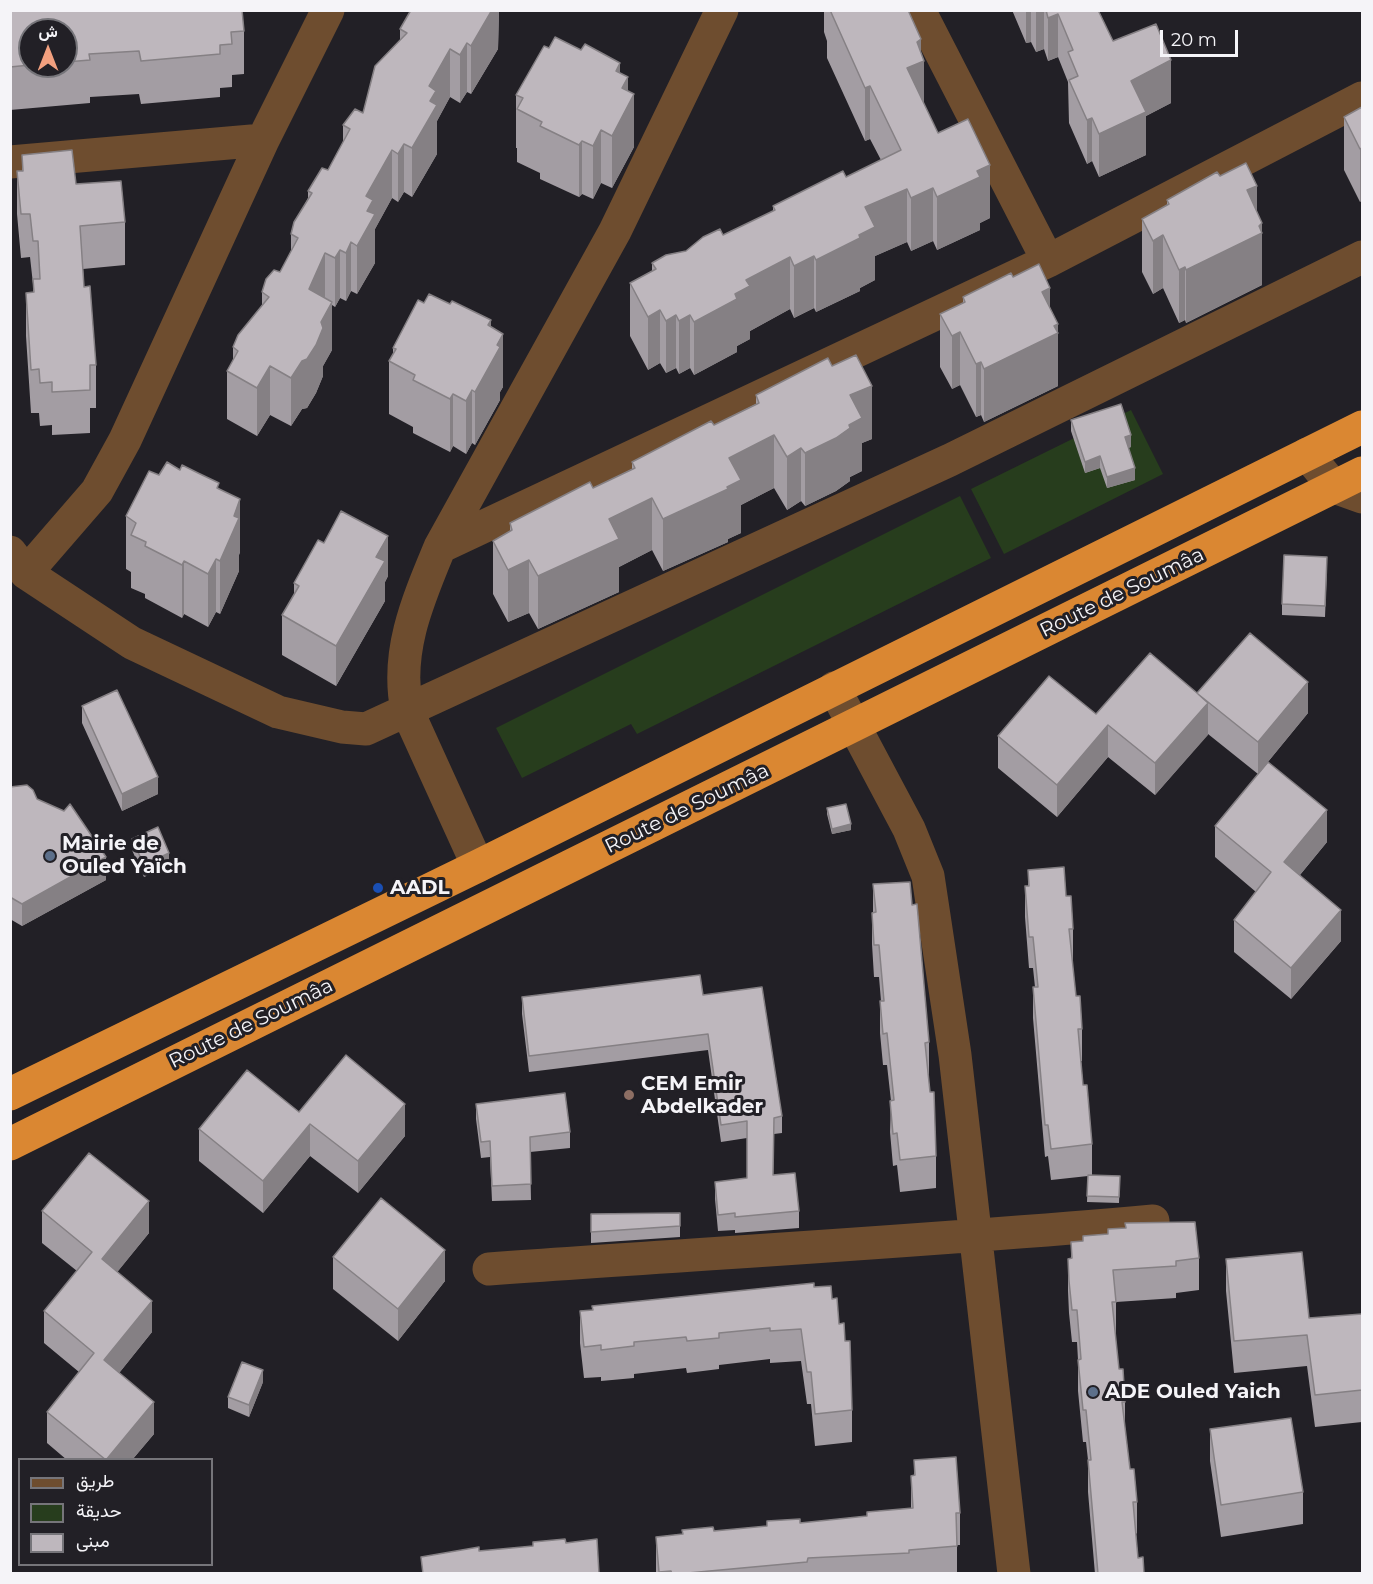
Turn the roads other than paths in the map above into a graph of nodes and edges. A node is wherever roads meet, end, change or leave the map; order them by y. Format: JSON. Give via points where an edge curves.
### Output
{"nodes":[{"id":1,"x":328,"y":10,"type":"edge"},
{"id":2,"x":722,"y":10,"type":"edge"},
{"id":3,"x":918,"y":10,"type":"edge"},
{"id":4,"x":1362,"y":98,"type":"edge"},
{"id":5,"x":263,"y":140,"type":"junction"},
{"id":6,"x":10,"y":162,"type":"edge"},
{"id":7,"x":1362,"y":257,"type":"edge"},
{"id":8,"x":1048,"y":261,"type":"junction"},
{"id":9,"x":1362,"y":427,"type":"edge"},
{"id":10,"x":1307,"y":454,"type":"junction"},
{"id":11,"x":1353,"y":486,"type":"edge"},
{"id":12,"x":440,"y":547,"type":"junction"},
{"id":13,"x":18,"y":562,"type":"edge"},
{"id":14,"x":834,"y":688,"type":"junction"},
{"id":15,"x":407,"y":710,"type":"junction"},
{"id":16,"x":853,"y":726,"type":"junction"},
{"id":17,"x":478,"y":866,"type":"junction"},
{"id":18,"x":10,"y":1094,"type":"edge"},
{"id":19,"x":10,"y":1144,"type":"edge"},
{"id":20,"x":1154,"y":1221,"type":"edge"},
{"id":21,"x":976,"y":1237,"type":"junction"},
{"id":22,"x":489,"y":1269,"type":"dead end"},
{"id":23,"x":1014,"y":1574,"type":"edge"}],
"edges":[{"from":1,"to":5,"type":"street"},
{"from":2,"to":12,"type":"street","via":[[615,231]]},
{"from":3,"to":8,"type":"street"},
{"from":4,"to":8,"type":"street"},
{"from":5,"to":6,"type":"street"},
{"from":5,"to":13,"type":"street","via":[[98,491]]},
{"from":7,"to":15,"type":"street","via":[[950,460]]},
{"from":8,"to":12,"type":"street"},
{"from":9,"to":10,"type":"highway"},
{"from":10,"to":11,"type":"street"},
{"from":10,"to":14,"type":"highway"},
{"from":11,"to":16,"type":"highway","name":"Route de Soumâa"},
{"from":12,"to":15,"type":"street","via":[[403,653],[402,686]]},
{"from":13,"to":15,"type":"street","via":[[132,643],[278,712],[366,729]]},
{"from":14,"to":16,"type":"street"},
{"from":14,"to":17,"type":"highway"},
{"from":15,"to":17,"type":"street"},
{"from":16,"to":19,"type":"highway","name":"Route de Soumâa"},
{"from":16,"to":21,"type":"street","via":[[909,829],[927,876],[953,1043]]},
{"from":17,"to":18,"type":"highway"},
{"from":20,"to":21,"type":"street"},
{"from":21,"to":22,"type":"street"},
{"from":21,"to":23,"type":"street"}]}
